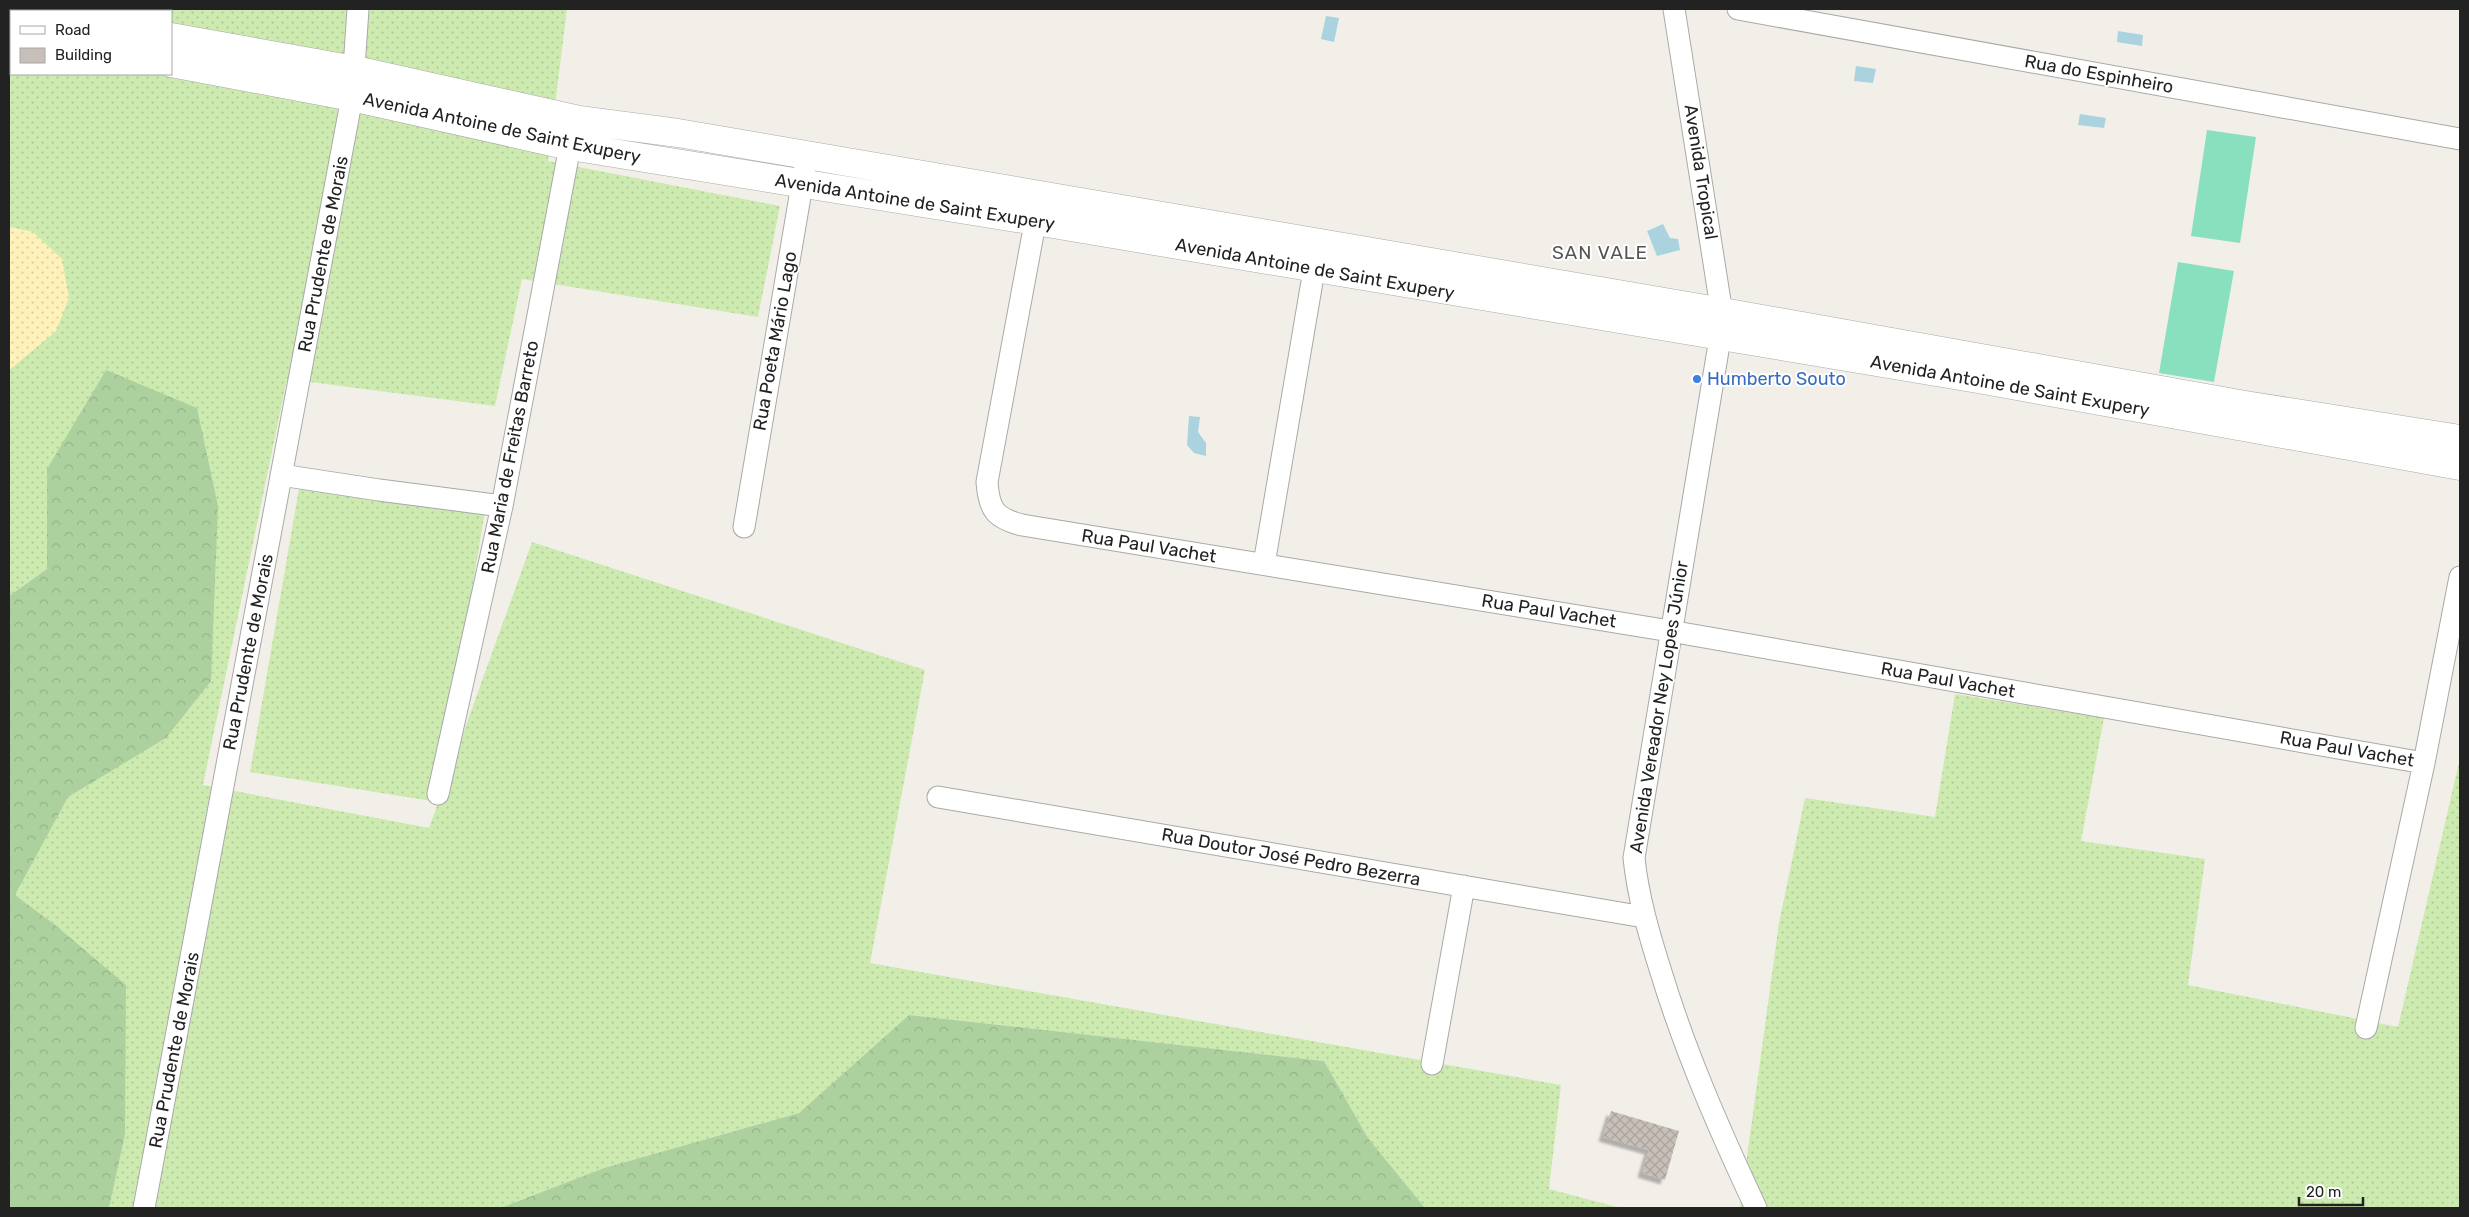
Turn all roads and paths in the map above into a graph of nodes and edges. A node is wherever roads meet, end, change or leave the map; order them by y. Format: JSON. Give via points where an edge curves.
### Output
{"nodes":[{"id":1,"x":358,"y":9,"type":"edge"},
{"id":2,"x":1674,"y":9,"type":"edge"},
{"id":3,"x":1738,"y":9,"type":"edge"},
{"id":4,"x":172,"y":37,"type":"edge"},
{"id":5,"x":172,"y":63,"type":"edge"},
{"id":6,"x":355,"y":70,"type":"junction"},
{"id":7,"x":352,"y":96,"type":"junction"},
{"id":8,"x":579,"y":120,"type":"junction"},
{"id":9,"x":2460,"y":139,"type":"edge"},
{"id":10,"x":570,"y":146,"type":"junction"},
{"id":11,"x":807,"y":155,"type":"junction"},
{"id":12,"x":802,"y":183,"type":"junction"},
{"id":13,"x":1038,"y":208,"type":"junction"},
{"id":14,"x":1314,"y":270,"type":"junction"},
{"id":15,"x":1721,"y":323,"type":"junction"},
{"id":16,"x":2141,"y":397,"type":"junction"},
{"id":17,"x":2460,"y":439,"type":"edge"},
{"id":18,"x":2460,"y":466,"type":"edge"},
{"id":19,"x":281,"y":474,"type":"junction"},
{"id":20,"x":502,"y":506,"type":"junction"},
{"id":21,"x":744,"y":527,"type":"dead end"},
{"id":22,"x":1264,"y":564,"type":"junction"},
{"id":23,"x":2460,"y":578,"type":"edge"},
{"id":24,"x":1670,"y":631,"type":"junction"},
{"id":25,"x":2424,"y":763,"type":"junction"},
{"id":26,"x":438,"y":794,"type":"dead end"},
{"id":27,"x":938,"y":797,"type":"dead end"},
{"id":28,"x":1464,"y":886,"type":"junction"},
{"id":29,"x":1644,"y":917,"type":"junction"},
{"id":30,"x":2366,"y":1028,"type":"dead end"},
{"id":31,"x":1432,"y":1064,"type":"dead end"},
{"id":32,"x":144,"y":1208,"type":"edge"},
{"id":33,"x":1756,"y":1208,"type":"edge"}],
"edges":[{"from":1,"to":6,"type":"street","name":"Rua Prudente de Morais"},
{"from":2,"to":15,"type":"street","name":"Avenida Tropical"},
{"from":3,"to":9,"type":"street","name":"Rua do Espinheiro"},
{"from":4,"to":6,"type":"street","name":"Avenida Antoine de Saint Exupery"},
{"from":5,"to":7,"type":"street","name":"Avenida Antoine de Saint Exupery"},
{"from":6,"to":7,"type":"street","name":"Rua Prudente de Morais"},
{"from":6,"to":8,"type":"street","name":"Avenida Antoine de Saint Exupery"},
{"from":7,"to":10,"type":"street","name":"Avenida Antoine de Saint Exupery"},
{"from":7,"to":19,"type":"street","name":"Rua Prudente de Morais"},
{"from":8,"to":10,"type":"street","name":"Rua Maria de Freitas Barreto"},
{"from":8,"to":11,"type":"street","name":"Avenida Antoine de Saint Exupery","via":[[678,132]]},
{"from":10,"to":12,"type":"street","name":"Avenida Antoine de Saint Exupery"},
{"from":10,"to":20,"type":"street","name":"Rua Maria de Freitas Barreto"},
{"from":11,"to":12,"type":"street","name":"Rua Poeta Mário Lago"},
{"from":11,"to":13,"type":"street","name":"Avenida Antoine de Saint Exupery"},
{"from":12,"to":13,"type":"street","name":"Avenida Antoine de Saint Exupery"},
{"from":12,"to":21,"type":"street","name":"Rua Poeta Mário Lago"},
{"from":13,"to":14,"type":"street","name":"Avenida Antoine de Saint Exupery"},
{"from":13,"to":15,"type":"street","name":"Avenida Antoine de Saint Exupery"},
{"from":13,"to":22,"type":"street","name":"Rua Paul Vachet","via":[[987,482],[988,499],[995,513],[1005,521],[1022,525]]},
{"from":14,"to":15,"type":"street","name":"Avenida Antoine de Saint Exupery"},
{"from":14,"to":22,"type":"street"},
{"from":15,"to":16,"type":"street","name":"Avenida Antoine de Saint Exupery"},
{"from":15,"to":24,"type":"street","name":"Avenida Vereador Ney Lopes Júnior"},
{"from":16,"to":17,"type":"street","name":"Avenida Antoine de Saint Exupery","via":[[2246,405]]},
{"from":16,"to":18,"type":"street","name":"Avenida Antoine de Saint Exupery"},
{"from":19,"to":20,"type":"street"},
{"from":19,"to":32,"type":"street","name":"Rua Prudente de Morais"},
{"from":20,"to":26,"type":"street","name":"Rua Maria de Freitas Barreto"},
{"from":22,"to":24,"type":"street","name":"Rua Paul Vachet"},
{"from":23,"to":25,"type":"street"},
{"from":24,"to":25,"type":"street","name":"Rua Paul Vachet"},
{"from":24,"to":29,"type":"street","name":"Avenida Vereador Ney Lopes Júnior","via":[[1634,858]]},
{"from":25,"to":30,"type":"street"},
{"from":27,"to":28,"type":"street","name":"Rua Doutor José Pedro Bezerra"},
{"from":28,"to":29,"type":"street","name":"Rua Doutor José Pedro Bezerra"},
{"from":28,"to":31,"type":"street"},
{"from":29,"to":33,"type":"street","name":"Avenida Vereador Ney Lopes Júnior","via":[[1675,1018],[1719,1129]]}]}
